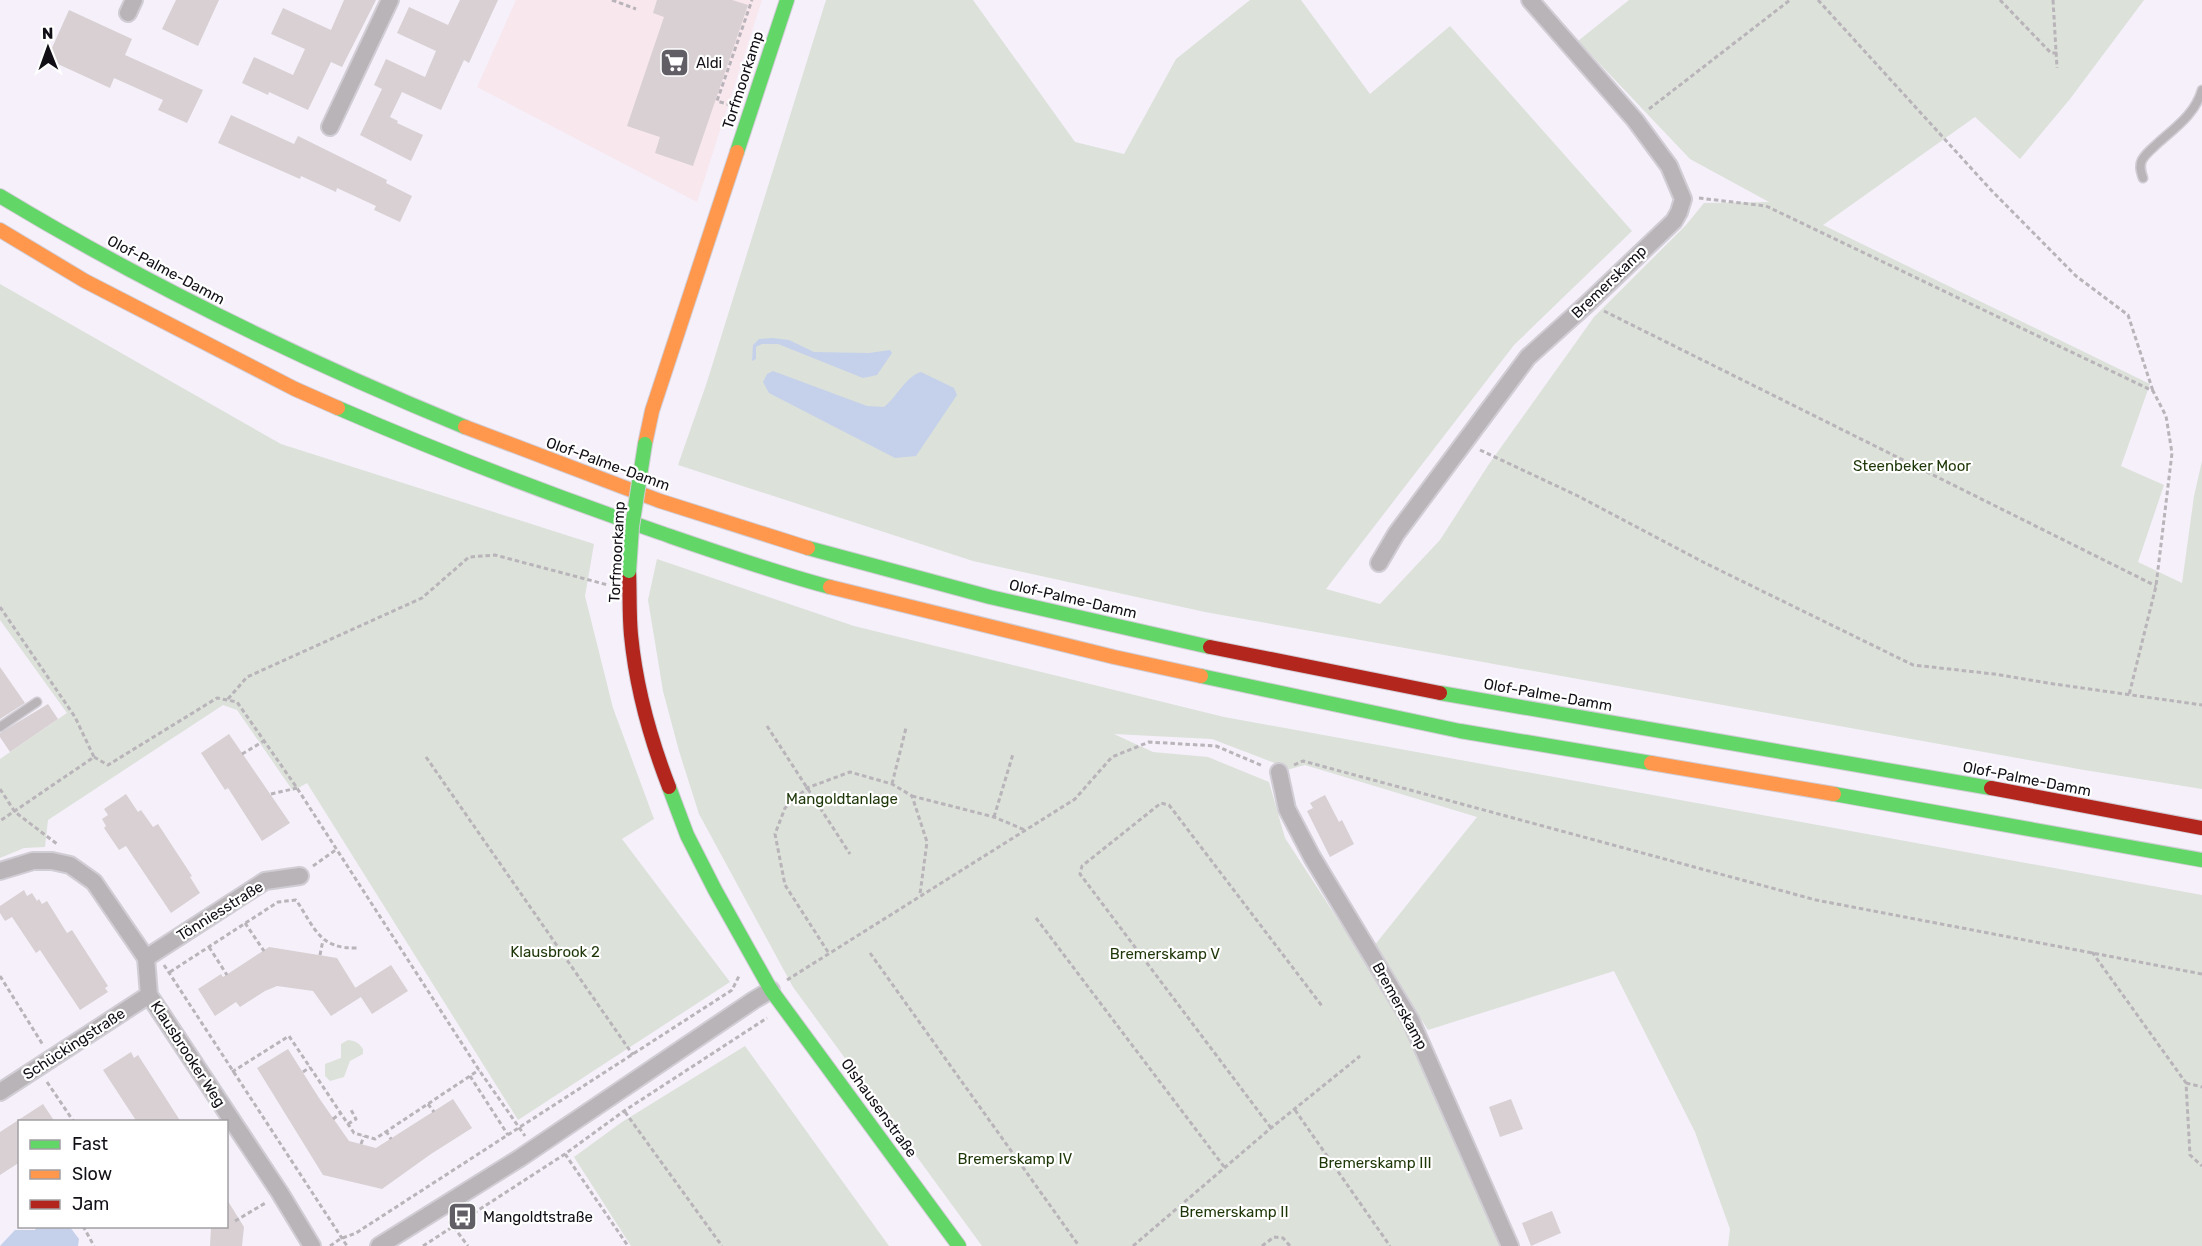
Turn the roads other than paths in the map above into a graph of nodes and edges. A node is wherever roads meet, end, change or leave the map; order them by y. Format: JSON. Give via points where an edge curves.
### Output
{"nodes":[{"id":1,"x":390,"y":0,"type":"edge"},
{"id":2,"x":787,"y":0,"type":"edge"},
{"id":3,"x":1530,"y":0,"type":"edge"},
{"id":4,"x":2202,"y":90,"type":"edge"},
{"id":5,"x":330,"y":127,"type":"dead end"},
{"id":6,"x":2142,"y":178,"type":"dead end"},
{"id":7,"x":0,"y":196,"type":"edge"},
{"id":8,"x":0,"y":230,"type":"edge"},
{"id":9,"x":1379,"y":563,"type":"dead end"},
{"id":10,"x":37,"y":702,"type":"dead end"},
{"id":11,"x":0,"y":727,"type":"edge"},
{"id":12,"x":1279,"y":772,"type":"road end"},
{"id":13,"x":2202,"y":828,"type":"edge"},
{"id":14,"x":2202,"y":860,"type":"edge"},
{"id":15,"x":0,"y":871,"type":"edge"},
{"id":16,"x":300,"y":876,"type":"road end"},
{"id":17,"x":146,"y":958,"type":"junction"},
{"id":18,"x":771,"y":990,"type":"junction"},
{"id":19,"x":149,"y":995,"type":"junction"},
{"id":20,"x":0,"y":1092,"type":"edge"},
{"id":21,"x":312,"y":1246,"type":"edge"},
{"id":22,"x":379,"y":1246,"type":"edge"},
{"id":23,"x":959,"y":1246,"type":"edge"},
{"id":24,"x":1510,"y":1246,"type":"edge"}],
"edges":[{"from":1,"to":5,"type":"street"},
{"from":2,"to":18,"type":"main road","name":"Torfmoorkamp","bridge":true,"via":[[652,411],[632,527],[629,571],[631,635],[654,748],[687,835]]},
{"from":3,"to":9,"type":"street","name":"Bremerskamp","via":[[1635,120],[1669,166],[1683,199],[1674,221],[1528,357],[1396,534]]},
{"from":4,"to":6,"type":"lane","via":[[2188,116],[2146,154],[2141,162]]},
{"from":7,"to":13,"type":"main road","name":"Olof-Palme-Damm","via":[[216,315],[460,427],[590,476],[834,556],[1118,627],[1451,696]]},
{"from":8,"to":14,"type":"main road","via":[[85,281],[285,383],[407,437],[565,500],[820,584],[1114,657],[1460,731]]},
{"from":10,"to":11,"type":"lane"},
{"from":12,"to":24,"type":"street","name":"Bremerskamp","via":[[1287,809],[1312,857],[1411,1021]]},
{"from":15,"to":17,"type":"street","name":"Klausbrooker Weg","via":[[33,861],[70,865],[94,882]]},
{"from":16,"to":17,"type":"street","name":"Tönniesstraße","via":[[265,881]]},
{"from":17,"to":19,"type":"street","name":"Klausbrooker Weg"},
{"from":18,"to":22,"type":"street"},
{"from":18,"to":23,"type":"main road","name":"Olshausenstraße"},
{"from":19,"to":20,"type":"street","name":"Schückingstraße"},
{"from":19,"to":21,"type":"street","name":"Klausbrooker Weg"}]}
